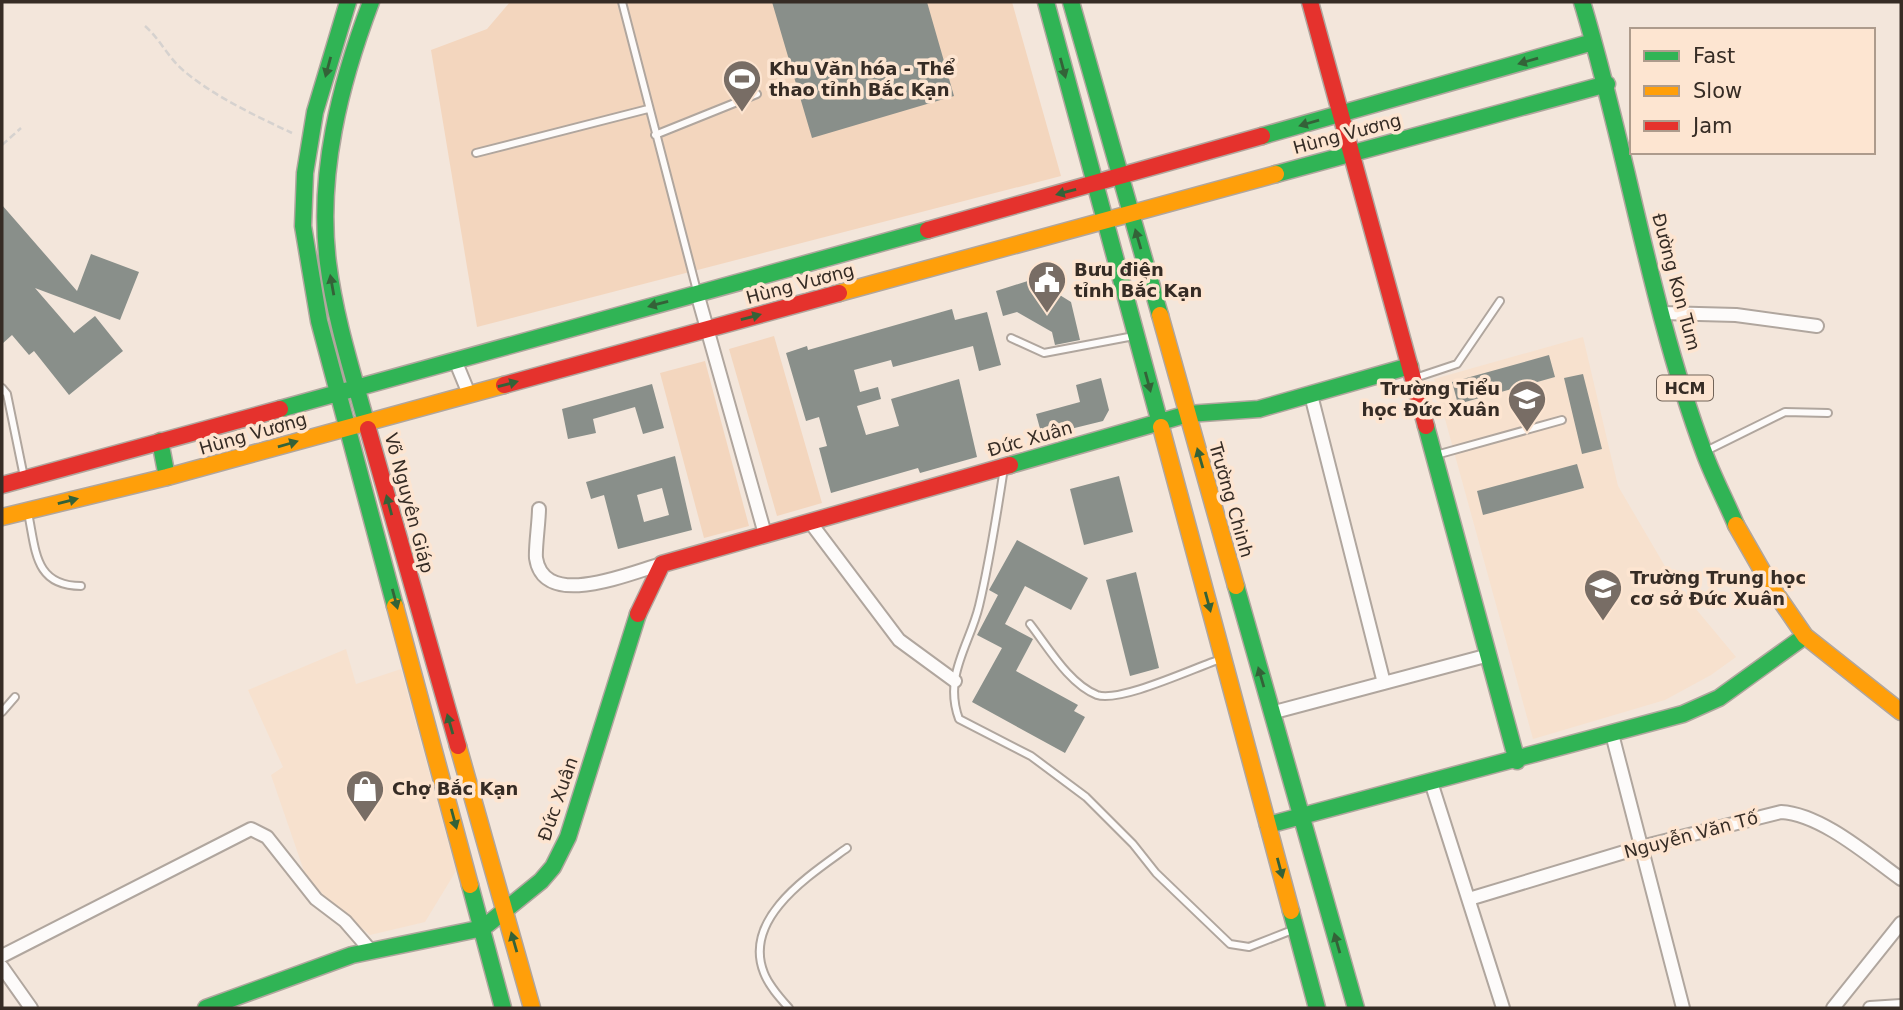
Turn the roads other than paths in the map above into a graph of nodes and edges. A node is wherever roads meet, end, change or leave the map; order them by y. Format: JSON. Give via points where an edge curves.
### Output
{"nodes":[{"id":1,"x":348,"y":2,"type":"edge"},
{"id":2,"x":371,"y":2,"type":"edge"},
{"id":3,"x":622,"y":2,"type":"edge"},
{"id":4,"x":1046,"y":2,"type":"edge"},
{"id":5,"x":1071,"y":2,"type":"edge"},
{"id":6,"x":1310,"y":2,"type":"edge"},
{"id":7,"x":1582,"y":2,"type":"edge"},
{"id":8,"x":1593,"y":43,"type":"junction"},
{"id":9,"x":1607,"y":84,"type":"junction"},
{"id":10,"x":757,"y":94,"type":"dead end"},
{"id":11,"x":648,"y":109,"type":"junction"},
{"id":12,"x":1341,"y":114,"type":"junction"},
{"id":13,"x":655,"y":135,"type":"junction"},
{"id":14,"x":476,"y":153,"type":"dead end"},
{"id":15,"x":1352,"y":153,"type":"junction"},
{"id":16,"x":1121,"y":176,"type":"junction"},
{"id":17,"x":1095,"y":184,"type":"junction"},
{"id":18,"x":1131,"y":213,"type":"junction"},
{"id":19,"x":1105,"y":220,"type":"junction"},
{"id":20,"x":697,"y":293,"type":"junction"},
{"id":21,"x":1500,"y":301,"type":"dead end"},
{"id":22,"x":1662,"y":313,"type":"junction"},
{"id":23,"x":1816,"y":326,"type":"dead end"},
{"id":24,"x":707,"y":329,"type":"junction"},
{"id":25,"x":1136,"y":335,"type":"junction"},
{"id":26,"x":1011,"y":338,"type":"dead end"},
{"id":27,"x":455,"y":360,"type":"junction"},
{"id":28,"x":1412,"y":373,"type":"junction"},
{"id":29,"x":357,"y":387,"type":"junction"},
{"id":30,"x":2,"y":388,"type":"edge"},
{"id":31,"x":339,"y":392,"type":"junction"},
{"id":32,"x":469,"y":394,"type":"junction"},
{"id":33,"x":1311,"y":394,"type":"junction"},
{"id":34,"x":1828,"y":413,"type":"dead end"},
{"id":35,"x":1188,"y":414,"type":"junction"},
{"id":36,"x":1562,"y":420,"type":"dead end"},
{"id":37,"x":366,"y":422,"type":"junction"},
{"id":38,"x":1160,"y":423,"type":"junction"},
{"id":39,"x":349,"y":427,"type":"junction"},
{"id":40,"x":160,"y":441,"type":"junction"},
{"id":41,"x":1704,"y":452,"type":"junction"},
{"id":42,"x":1434,"y":456,"type":"junction"},
{"id":43,"x":1005,"y":466,"type":"junction"},
{"id":44,"x":167,"y":477,"type":"junction"},
{"id":45,"x":25,"y":479,"type":"junction"},
{"id":46,"x":2,"y":485,"type":"edge"},
{"id":47,"x":539,"y":509,"type":"dead end"},
{"id":48,"x":27,"y":511,"type":"junction"},
{"id":49,"x":2,"y":517,"type":"edge"},
{"id":50,"x":810,"y":522,"type":"junction"},
{"id":51,"x":765,"y":534,"type":"junction"},
{"id":52,"x":662,"y":564,"type":"junction"},
{"id":53,"x":80,"y":586,"type":"dead end"},
{"id":54,"x":1030,"y":624,"type":"dead end"},
{"id":55,"x":1805,"y":636,"type":"junction"},
{"id":56,"x":1253,"y":650,"type":"junction"},
{"id":57,"x":1489,"y":655,"type":"junction"},
{"id":58,"x":1223,"y":658,"type":"junction"},
{"id":59,"x":955,"y":681,"type":"junction"},
{"id":60,"x":1384,"y":683,"type":"junction"},
{"id":61,"x":15,"y":697,"type":"dead end"},
{"id":62,"x":2,"y":712,"type":"edge"},
{"id":63,"x":1901,"y":712,"type":"edge"},
{"id":64,"x":1271,"y":713,"type":"junction"},
{"id":65,"x":1612,"y":734,"type":"junction"},
{"id":66,"x":1517,"y":761,"type":"junction"},
{"id":67,"x":1431,"y":782,"type":"junction"},
{"id":68,"x":1300,"y":816,"type":"junction"},
{"id":69,"x":1268,"y":825,"type":"junction"},
{"id":70,"x":1641,"y":847,"type":"junction"},
{"id":71,"x":847,"y":848,"type":"dead end"},
{"id":72,"x":1901,"y":879,"type":"edge"},
{"id":73,"x":1469,"y":899,"type":"junction"},
{"id":74,"x":505,"y":911,"type":"junction"},
{"id":75,"x":1901,"y":923,"type":"edge"},
{"id":76,"x":482,"y":928,"type":"junction"},
{"id":77,"x":1296,"y":929,"type":"junction"},
{"id":78,"x":371,"y":951,"type":"junction"},
{"id":79,"x":2,"y":956,"type":"edge"},
{"id":80,"x":5,"y":974,"type":"edge"},
{"id":81,"x":1901,"y":1006,"type":"edge"},
{"id":82,"x":31,"y":1008,"type":"edge"},
{"id":83,"x":206,"y":1008,"type":"edge"},
{"id":84,"x":503,"y":1008,"type":"edge"},
{"id":85,"x":532,"y":1008,"type":"edge"},
{"id":86,"x":789,"y":1008,"type":"edge"},
{"id":87,"x":1317,"y":1008,"type":"edge"},
{"id":88,"x":1356,"y":1008,"type":"edge"},
{"id":89,"x":1503,"y":1008,"type":"edge"},
{"id":90,"x":1683,"y":1008,"type":"edge"},
{"id":91,"x":1833,"y":1008,"type":"edge"},
{"id":92,"x":1870,"y":1008,"type":"edge"}],
"edges":[{"from":1,"to":31,"type":"main road","one_way":true,"via":[[328,62],[311,142],[303,224],[319,321]]},
{"from":29,"to":2,"type":"main road","name":"Võ Nguyên Giáp","one_way":true,"via":[[333,293],[325,231],[326,192],[351,58]]},
{"from":3,"to":11,"type":"lane"},
{"from":4,"to":17,"type":"main road","one_way":true},
{"from":5,"to":16,"type":"main road","name":"Trường Chinh"},
{"from":6,"to":12,"type":"main road"},
{"from":7,"to":8,"type":"main road","name":"Đường Kon Tum","number":"HCM"},
{"from":8,"to":9,"type":"main road","name":"Đường Kon Tum","number":"HCM"},
{"from":8,"to":12,"type":"main road","name":"Hùng Vương","one_way":true},
{"from":9,"to":15,"type":"main road","name":"Hùng Vương"},
{"from":9,"to":22,"type":"main road","name":"Đường Kon Tum","number":"HCM"},
{"from":10,"to":13,"type":"lane"},
{"from":11,"to":13,"type":"lane"},
{"from":11,"to":14,"type":"lane"},
{"from":12,"to":15,"type":"main road"},
{"from":12,"to":16,"type":"main road","name":"Hùng Vương","one_way":true},
{"from":13,"to":20,"type":"lane"},
{"from":15,"to":18,"type":"main road","name":"Hùng Vương"},
{"from":15,"to":28,"type":"main road"},
{"from":16,"to":17,"type":"main road","name":"Hùng Vương"},
{"from":16,"to":18,"type":"main road","name":"Trường Chinh"},
{"from":17,"to":19,"type":"main road"},
{"from":17,"to":20,"type":"main road","name":"Hùng Vương","one_way":true},
{"from":18,"to":19,"type":"main road","name":"Hùng Vương"},
{"from":35,"to":18,"type":"main road","name":"Trường Chinh","one_way":true},
{"from":24,"to":19,"type":"main road","name":"Hùng Vương","one_way":true},
{"from":19,"to":25,"type":"main road"},
{"from":20,"to":24,"type":"street"},
{"from":20,"to":27,"type":"main road","name":"Hùng Vương","one_way":true},
{"from":21,"to":28,"type":"lane","via":[[1457,364]]},
{"from":22,"to":23,"type":"street","via":[[1736,315]]},
{"from":22,"to":41,"type":"main road","name":"Đường Kon Tum","number":"HCM"},
{"from":32,"to":24,"type":"main road","name":"Hùng Vương","one_way":true},
{"from":24,"to":51,"type":"street"},
{"from":25,"to":26,"type":"lane","via":[[1044,353]]},
{"from":25,"to":38,"type":"main road","one_way":true},
{"from":27,"to":29,"type":"main road","name":"Hùng Vương"},
{"from":27,"to":32,"type":"street"},
{"from":28,"to":33,"type":"main road","name":"Đức Xuân"},
{"from":28,"to":42,"type":"main road"},
{"from":29,"to":31,"type":"main road","name":"Hùng Vương"},
{"from":29,"to":37,"type":"main road","name":"Võ Nguyên Giáp"},
{"from":30,"to":45,"type":"lane"},
{"from":31,"to":39,"type":"main road"},
{"from":31,"to":40,"type":"main road","name":"Hùng Vương"},
{"from":32,"to":37,"type":"main road","name":"Hùng Vương"},
{"from":33,"to":35,"type":"main road","name":"Đức Xuân","via":[[1259,409]]},
{"from":33,"to":60,"type":"street"},
{"from":34,"to":41,"type":"lane","via":[[1785,412]]},
{"from":35,"to":38,"type":"main road","name":"Đức Xuân"},
{"from":56,"to":35,"type":"main road","name":"Trường Chinh","one_way":true},
{"from":36,"to":42,"type":"lane"},
{"from":37,"to":39,"type":"main road","name":"Hùng Vương"},
{"from":74,"to":37,"type":"main road","name":"Võ Nguyên Giáp","one_way":true},
{"from":38,"to":43,"type":"main road","name":"Đức Xuân"},
{"from":38,"to":58,"type":"main road","one_way":true},
{"from":44,"to":39,"type":"main road","name":"Hùng Vương","one_way":true},
{"from":39,"to":76,"type":"main road","one_way":true},
{"from":40,"to":44,"type":"main road"},
{"from":40,"to":45,"type":"main road","name":"Hùng Vương"},
{"from":41,"to":55,"type":"main road","name":"Đường Kon Tum","number":"HCM","via":[[1740,533]]},
{"from":42,"to":57,"type":"main road"},
{"from":43,"to":50,"type":"main road","name":"Đức Xuân"},
{"from":43,"to":59,"type":"lane","via":[[978,609]]},
{"from":48,"to":44,"type":"main road","name":"Hùng Vương","one_way":true},
{"from":45,"to":46,"type":"main road","name":"Hùng Vương"},
{"from":47,"to":52,"type":"street","name":"Đức Xuân","via":[[535,556],[540,569],[556,584],[570,588]]},
{"from":48,"to":49,"type":"main road","name":"Hùng Vương"},
{"from":48,"to":53,"type":"lane","via":[[44,572],[62,586]]},
{"from":50,"to":51,"type":"main road","name":"Đức Xuân"},
{"from":50,"to":59,"type":"street","via":[[899,640]]},
{"from":51,"to":52,"type":"main road","name":"Đức Xuân"},
{"from":52,"to":74,"type":"main road","name":"Đức Xuân","via":[[634,624],[568,837],[553,867]]},
{"from":54,"to":58,"type":"lane","via":[[1074,679],[1098,695],[1118,695]]},
{"from":55,"to":63,"type":"main road","name":"Đường Kon Tum","number":"HCM"},
{"from":55,"to":65,"type":"main road","via":[[1719,698]]},
{"from":56,"to":58,"type":"main road"},
{"from":64,"to":56,"type":"main road","name":"Trường Chinh","one_way":true},
{"from":57,"to":60,"type":"street"},
{"from":57,"to":66,"type":"main road"},
{"from":58,"to":69,"type":"main road"},
{"from":59,"to":77,"type":"lane","via":[[954,706],[959,719],[1031,756],[1086,797],[1230,944],[1249,947]]},
{"from":60,"to":64,"type":"street"},
{"from":61,"to":62,"type":"lane"},
{"from":64,"to":68,"type":"main road","name":"Trường Chinh"},
{"from":65,"to":66,"type":"main road"},
{"from":65,"to":70,"type":"street"},
{"from":66,"to":67,"type":"main road"},
{"from":67,"to":68,"type":"main road"},
{"from":67,"to":73,"type":"street"},
{"from":68,"to":69,"type":"main road"},
{"from":88,"to":68,"type":"main road","name":"Trường Chinh","one_way":true},
{"from":69,"to":77,"type":"main road","one_way":true},
{"from":70,"to":72,"type":"street","name":"Nguyễn Văn Tố","via":[[1790,813],[1845,839]]},
{"from":70,"to":73,"type":"street","name":"Nguyễn Văn Tố"},
{"from":70,"to":90,"type":"street"},
{"from":71,"to":86,"type":"lane","via":[[811,875],[766,922],[760,955],[764,974]]},
{"from":73,"to":89,"type":"street"},
{"from":74,"to":76,"type":"main road","name":"Đức Xuân"},
{"from":85,"to":74,"type":"main road","name":"Võ Nguyên Giáp","one_way":true},
{"from":75,"to":91,"type":"street"},
{"from":76,"to":78,"type":"main road"},
{"from":76,"to":84,"type":"main road"},
{"from":77,"to":87,"type":"main road"},
{"from":78,"to":79,"type":"street","via":[[345,921],[316,898],[267,837],[251,829]]},
{"from":78,"to":83,"type":"main road"},
{"from":80,"to":82,"type":"street"},
{"from":81,"to":92,"type":"street"}]}
